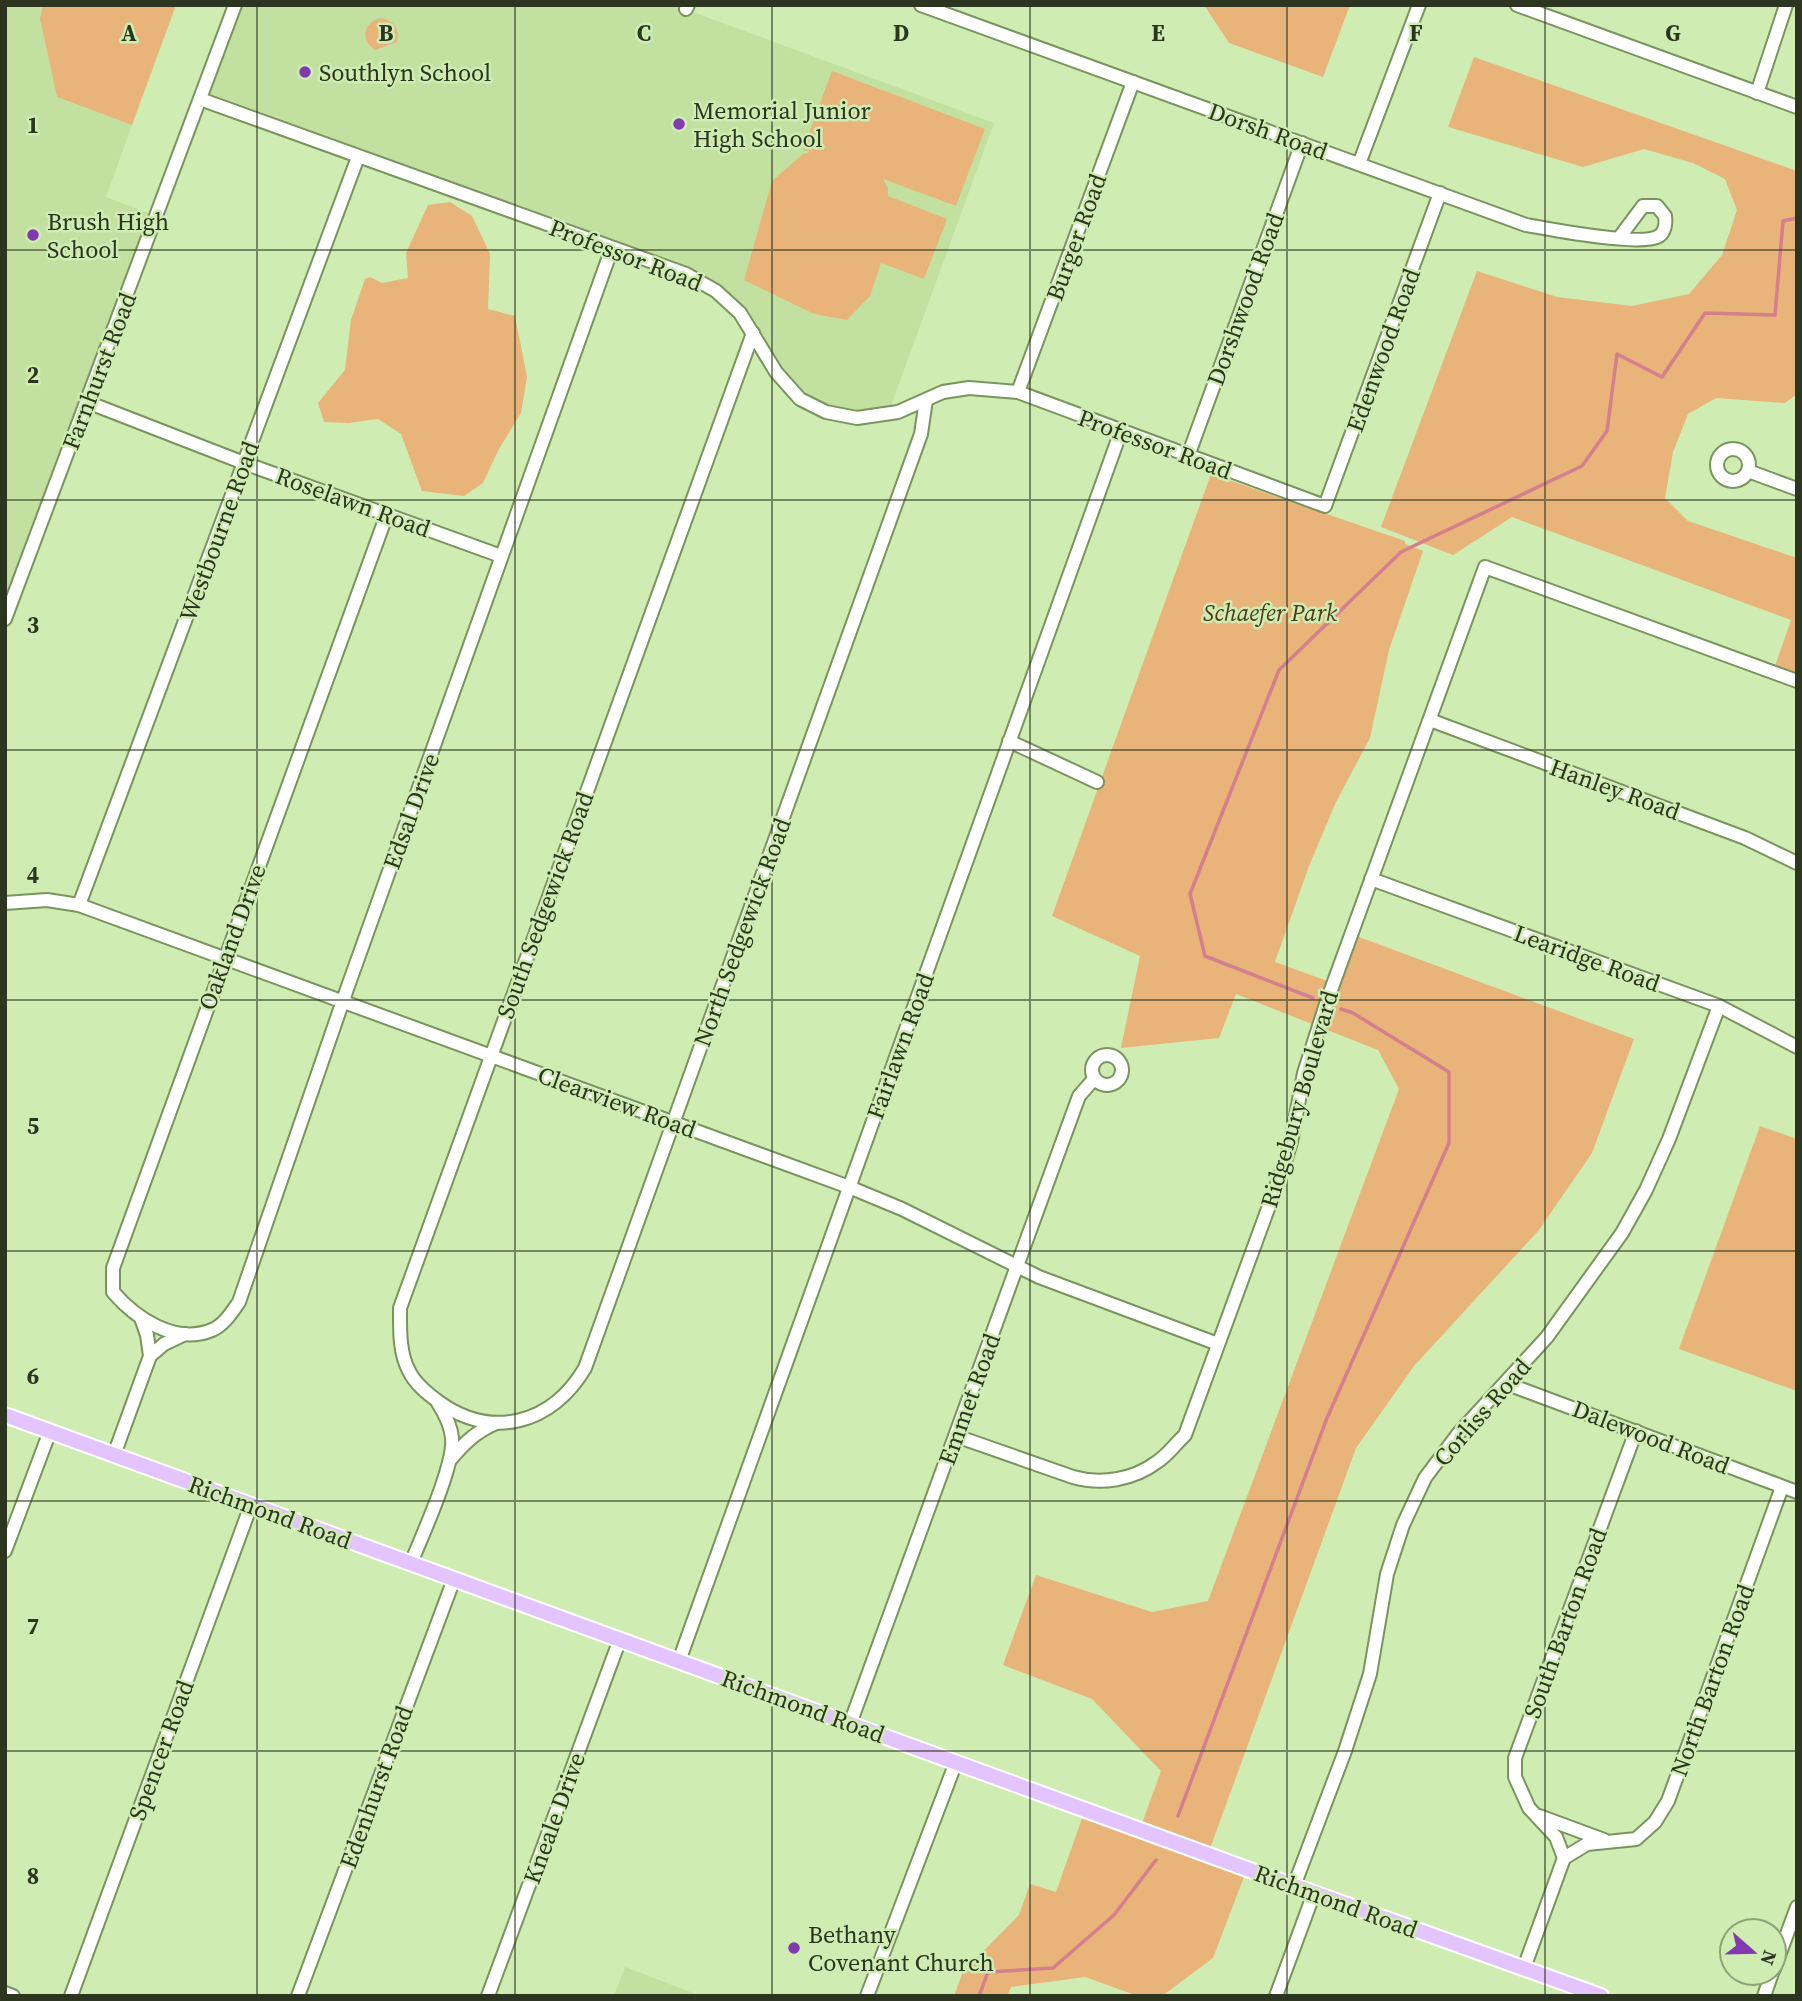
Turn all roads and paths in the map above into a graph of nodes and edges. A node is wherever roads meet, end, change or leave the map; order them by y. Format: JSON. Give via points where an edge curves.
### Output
{"nodes":[{"id":1,"x":235,"y":5,"type":"edge"},
{"id":2,"x":921,"y":5,"type":"edge"},
{"id":3,"x":1419,"y":5,"type":"edge"},
{"id":4,"x":1517,"y":5,"type":"edge"},
{"id":5,"x":1786,"y":5,"type":"edge"},
{"id":6,"x":1133,"y":82,"type":"junction"},
{"id":7,"x":1757,"y":93,"type":"junction"},
{"id":8,"x":200,"y":99,"type":"junction"},
{"id":9,"x":1797,"y":107,"type":"edge"},
{"id":10,"x":1302,"y":143,"type":"junction"},
{"id":11,"x":358,"y":157,"type":"junction"},
{"id":12,"x":1359,"y":164,"type":"junction"},
{"id":13,"x":1440,"y":193,"type":"junction"},
{"id":14,"x":1619,"y":238,"type":"dead end"},
{"id":15,"x":612,"y":248,"type":"junction"},
{"id":16,"x":752,"y":332,"type":"junction"},
{"id":17,"x":1018,"y":392,"type":"junction"},
{"id":18,"x":926,"y":400,"type":"junction"},
{"id":19,"x":87,"y":402,"type":"junction"},
{"id":20,"x":1121,"y":431,"type":"junction"},
{"id":21,"x":1188,"y":456,"type":"junction"},
{"id":22,"x":244,"y":463,"type":"junction"},
{"id":23,"x":1748,"y":471,"type":"dead end"},
{"id":24,"x":1797,"y":489,"type":"edge"},
{"id":25,"x":1325,"y":506,"type":"joint"},
{"id":26,"x":387,"y":514,"type":"junction"},
{"id":27,"x":501,"y":556,"type":"junction"},
{"id":28,"x":5,"y":619,"type":"edge"},
{"id":29,"x":1797,"y":681,"type":"edge"},
{"id":30,"x":1430,"y":720,"type":"junction"},
{"id":31,"x":1009,"y":741,"type":"junction"},
{"id":32,"x":1097,"y":782,"type":"dead end"},
{"id":33,"x":1797,"y":863,"type":"edge"},
{"id":34,"x":1371,"y":879,"type":"junction"},
{"id":35,"x":5,"y":903,"type":"edge"},
{"id":36,"x":79,"y":905,"type":"junction"},
{"id":37,"x":224,"y":959,"type":"junction"},
{"id":38,"x":343,"y":1002,"type":"junction"},
{"id":39,"x":1719,"y":1006,"type":"junction"},
{"id":40,"x":1797,"y":1047,"type":"edge"},
{"id":41,"x":491,"y":1056,"type":"junction"},
{"id":42,"x":1094,"y":1079,"type":"dead end"},
{"id":43,"x":673,"y":1123,"type":"junction"},
{"id":44,"x":849,"y":1187,"type":"junction"},
{"id":45,"x":1016,"y":1266,"type":"junction"},
{"id":46,"x":141,"y":1318,"type":"junction"},
{"id":47,"x":174,"y":1331,"type":"joint"},
{"id":48,"x":188,"y":1333,"type":"junction"},
{"id":49,"x":1218,"y":1344,"type":"junction"},
{"id":50,"x":150,"y":1356,"type":"junction"},
{"id":51,"x":1505,"y":1383,"type":"junction"},
{"id":52,"x":437,"y":1400,"type":"junction"},
{"id":53,"x":5,"y":1415,"type":"edge"},
{"id":54,"x":501,"y":1423,"type":"junction"},
{"id":55,"x":50,"y":1431,"type":"junction"},
{"id":56,"x":1636,"y":1431,"type":"junction"},
{"id":57,"x":956,"y":1436,"type":"junction"},
{"id":58,"x":114,"y":1455,"type":"junction"},
{"id":59,"x":451,"y":1459,"type":"junction"},
{"id":60,"x":1782,"y":1487,"type":"junction"},
{"id":61,"x":1797,"y":1492,"type":"edge"},
{"id":62,"x":251,"y":1505,"type":"junction"},
{"id":63,"x":5,"y":1551,"type":"edge"},
{"id":64,"x":411,"y":1563,"type":"junction"},
{"id":65,"x":454,"y":1579,"type":"junction"},
{"id":66,"x":620,"y":1639,"type":"junction"},
{"id":67,"x":679,"y":1661,"type":"junction"},
{"id":68,"x":850,"y":1724,"type":"junction"},
{"id":69,"x":956,"y":1762,"type":"junction"},
{"id":70,"x":1535,"y":1814,"type":"junction"},
{"id":71,"x":1609,"y":1842,"type":"junction"},
{"id":72,"x":1564,"y":1858,"type":"junction"},
{"id":73,"x":1294,"y":1886,"type":"junction"},
{"id":74,"x":1314,"y":1893,"type":"junction"},
{"id":75,"x":1797,"y":1907,"type":"edge"},
{"id":76,"x":1788,"y":1931,"type":"edge"},
{"id":77,"x":1524,"y":1968,"type":"junction"},
{"id":78,"x":5,"y":1993,"type":"edge"},
{"id":79,"x":13,"y":1996,"type":"edge"},
{"id":80,"x":71,"y":1996,"type":"edge"},
{"id":81,"x":298,"y":1996,"type":"edge"},
{"id":82,"x":488,"y":1996,"type":"edge"},
{"id":83,"x":867,"y":1996,"type":"edge"},
{"id":84,"x":1276,"y":1996,"type":"edge"},
{"id":85,"x":1601,"y":1996,"type":"edge"}],
"edges":[{"from":1,"to":8,"type":"street","name":"Farnhurst Road"},
{"from":2,"to":6,"type":"street","name":"Dorsh Road"},
{"from":3,"to":12,"type":"street"},
{"from":4,"to":7,"type":"street"},
{"from":5,"to":7,"type":"street"},
{"from":6,"to":10,"type":"street","name":"Dorsh Road"},
{"from":6,"to":17,"type":"street","name":"Burger Road"},
{"from":7,"to":9,"type":"street"},
{"from":8,"to":11,"type":"street","name":"Professor Road"},
{"from":8,"to":19,"type":"street","name":"Farnhurst Road"},
{"from":10,"to":12,"type":"street","name":"Dorsh Road"},
{"from":10,"to":21,"type":"street","name":"Dorshwood Road"},
{"from":11,"to":15,"type":"street","name":"Professor Road"},
{"from":11,"to":22,"type":"street","name":"Westbourne Road"},
{"from":12,"to":13,"type":"street","name":"Dorsh Road"},
{"from":13,"to":14,"type":"street","name":"Dorsh Road","via":[[1526,225]]},
{"from":13,"to":25,"type":"street","name":"Edenwood Road"},
{"from":15,"to":16,"type":"street","name":"Professor Road","via":[[686,274],[716,291],[740,313]]},
{"from":15,"to":27,"type":"street","name":"Edsal Drive"},
{"from":16,"to":18,"type":"street","name":"Professor Road","via":[[800,400],[826,412],[857,418],[898,412]]},
{"from":16,"to":41,"type":"street","name":"South Sedgewick Road"},
{"from":17,"to":18,"type":"street","name":"Professor Road","via":[[969,388]]},
{"from":17,"to":20,"type":"street","name":"Professor Road"},
{"from":18,"to":43,"type":"street","name":"North Sedgewick Road","via":[[921,433]]},
{"from":19,"to":22,"type":"street","name":"Roselawn Road"},
{"from":19,"to":28,"type":"street","name":"Farnhurst Road"},
{"from":20,"to":21,"type":"street","name":"Professor Road"},
{"from":20,"to":31,"type":"street","name":"Fairlawn Road"},
{"from":21,"to":25,"type":"street","name":"Professor Road"},
{"from":22,"to":26,"type":"street","name":"Roselawn Road"},
{"from":22,"to":36,"type":"street","name":"Westbourne Road"},
{"from":23,"to":24,"type":"street"},
{"from":26,"to":27,"type":"street","name":"Roselawn Road"},
{"from":26,"to":37,"type":"street","name":"Oakland Drive"},
{"from":27,"to":38,"type":"street","name":"Edsal Drive"},
{"from":29,"to":30,"type":"street","name":"Ridgebury Boulevard","via":[[1485,567]]},
{"from":30,"to":33,"type":"street","name":"Hanley Road","via":[[1745,838]]},
{"from":30,"to":34,"type":"street","name":"Ridgebury Boulevard"},
{"from":31,"to":32,"type":"street"},
{"from":31,"to":44,"type":"street","name":"Fairlawn Road"},
{"from":34,"to":39,"type":"street","name":"Learidge Road"},
{"from":34,"to":49,"type":"street","name":"Ridgebury Boulevard","via":[[1312,1044],[1284,1165]]},
{"from":35,"to":36,"type":"street","name":"Clearview Road","via":[[47,900]]},
{"from":36,"to":37,"type":"street","name":"Clearview Road"},
{"from":37,"to":38,"type":"street","name":"Clearview Road"},
{"from":37,"to":46,"type":"street","name":"Oakland Drive","via":[[113,1268],[113,1293]]},
{"from":38,"to":41,"type":"street","name":"Clearview Road"},
{"from":38,"to":48,"type":"street","name":"Edsal Drive","via":[[239,1302],[215,1329]]},
{"from":39,"to":40,"type":"street","name":"Learidge Road"},
{"from":39,"to":51,"type":"street","name":"Corliss Road","via":[[1669,1139],[1622,1233],[1547,1337]]},
{"from":41,"to":43,"type":"street","name":"Clearview Road"},
{"from":41,"to":52,"type":"street","name":"South Sedgewick Road","via":[[400,1308],[400,1337],[408,1371]]},
{"from":42,"to":45,"type":"street","name":"Emmet Road","via":[[1079,1096]]},
{"from":43,"to":44,"type":"street","name":"Clearview Road"},
{"from":43,"to":54,"type":"street","name":"North Sedgewick Road","via":[[577,1382],[537,1416]]},
{"from":44,"to":45,"type":"street","name":"Clearview Road"},
{"from":44,"to":67,"type":"street","name":"Fairlawn Road"},
{"from":45,"to":49,"type":"street","name":"Clearview Road"},
{"from":45,"to":57,"type":"street","name":"Emmet Road"},
{"from":46,"to":47,"type":"street","name":"Oakland Drive"},
{"from":46,"to":50,"type":"street"},
{"from":47,"to":48,"type":"street","name":"Edsal Drive"},
{"from":48,"to":50,"type":"street"},
{"from":49,"to":57,"type":"street","name":"Ridgebury Boulevard","via":[[1185,1434],[1159,1462],[1135,1475],[1087,1481]]},
{"from":50,"to":58,"type":"street"},
{"from":51,"to":56,"type":"street","name":"Dalewood Road"},
{"from":51,"to":73,"type":"street","name":"Corliss Road","via":[[1425,1478],[1403,1525],[1387,1574],[1370,1674]]},
{"from":52,"to":54,"type":"street","name":"South Sedgewick Road","via":[[466,1416]]},
{"from":52,"to":59,"type":"street","via":[[449,1421]]},
{"from":53,"to":55,"type":"main road","name":"Richmond Road"},
{"from":54,"to":59,"type":"street","via":[[478,1431]]},
{"from":55,"to":58,"type":"main road","name":"Richmond Road"},
{"from":55,"to":63,"type":"street"},
{"from":56,"to":60,"type":"street","name":"Dalewood Road"},
{"from":56,"to":70,"type":"street","name":"South Barton Road","via":[[1515,1758],[1515,1777]]},
{"from":57,"to":68,"type":"street","name":"Emmet Road"},
{"from":58,"to":62,"type":"main road","name":"Richmond Road"},
{"from":59,"to":64,"type":"street"},
{"from":60,"to":61,"type":"street","name":"Dalewood Road"},
{"from":60,"to":71,"type":"street","name":"North Barton Road","via":[[1668,1801],[1655,1822],[1636,1839]]},
{"from":62,"to":64,"type":"main road","name":"Richmond Road"},
{"from":62,"to":80,"type":"street","name":"Spencer Road"},
{"from":64,"to":65,"type":"main road","name":"Richmond Road"},
{"from":65,"to":66,"type":"main road","name":"Richmond Road"},
{"from":65,"to":81,"type":"street","name":"Edenhurst Road"},
{"from":66,"to":67,"type":"main road","name":"Richmond Road"},
{"from":66,"to":82,"type":"street","name":"Kneale Drive"},
{"from":67,"to":68,"type":"main road","name":"Richmond Road"},
{"from":68,"to":69,"type":"main road","name":"Richmond Road"},
{"from":69,"to":73,"type":"main road","name":"Richmond Road"},
{"from":69,"to":83,"type":"street"},
{"from":70,"to":71,"type":"street"},
{"from":70,"to":72,"type":"street","name":"South Barton Road","via":[[1556,1837]]},
{"from":71,"to":72,"type":"street","name":"North Barton Road","via":[[1587,1844]]},
{"from":72,"to":77,"type":"street"},
{"from":73,"to":74,"type":"main road","name":"Richmond Road"},
{"from":74,"to":77,"type":"main road","name":"Richmond Road"},
{"from":74,"to":84,"type":"street"},
{"from":75,"to":76,"type":"street"},
{"from":77,"to":85,"type":"main road","name":"Richmond Road"},
{"from":78,"to":79,"type":"street"}]}
